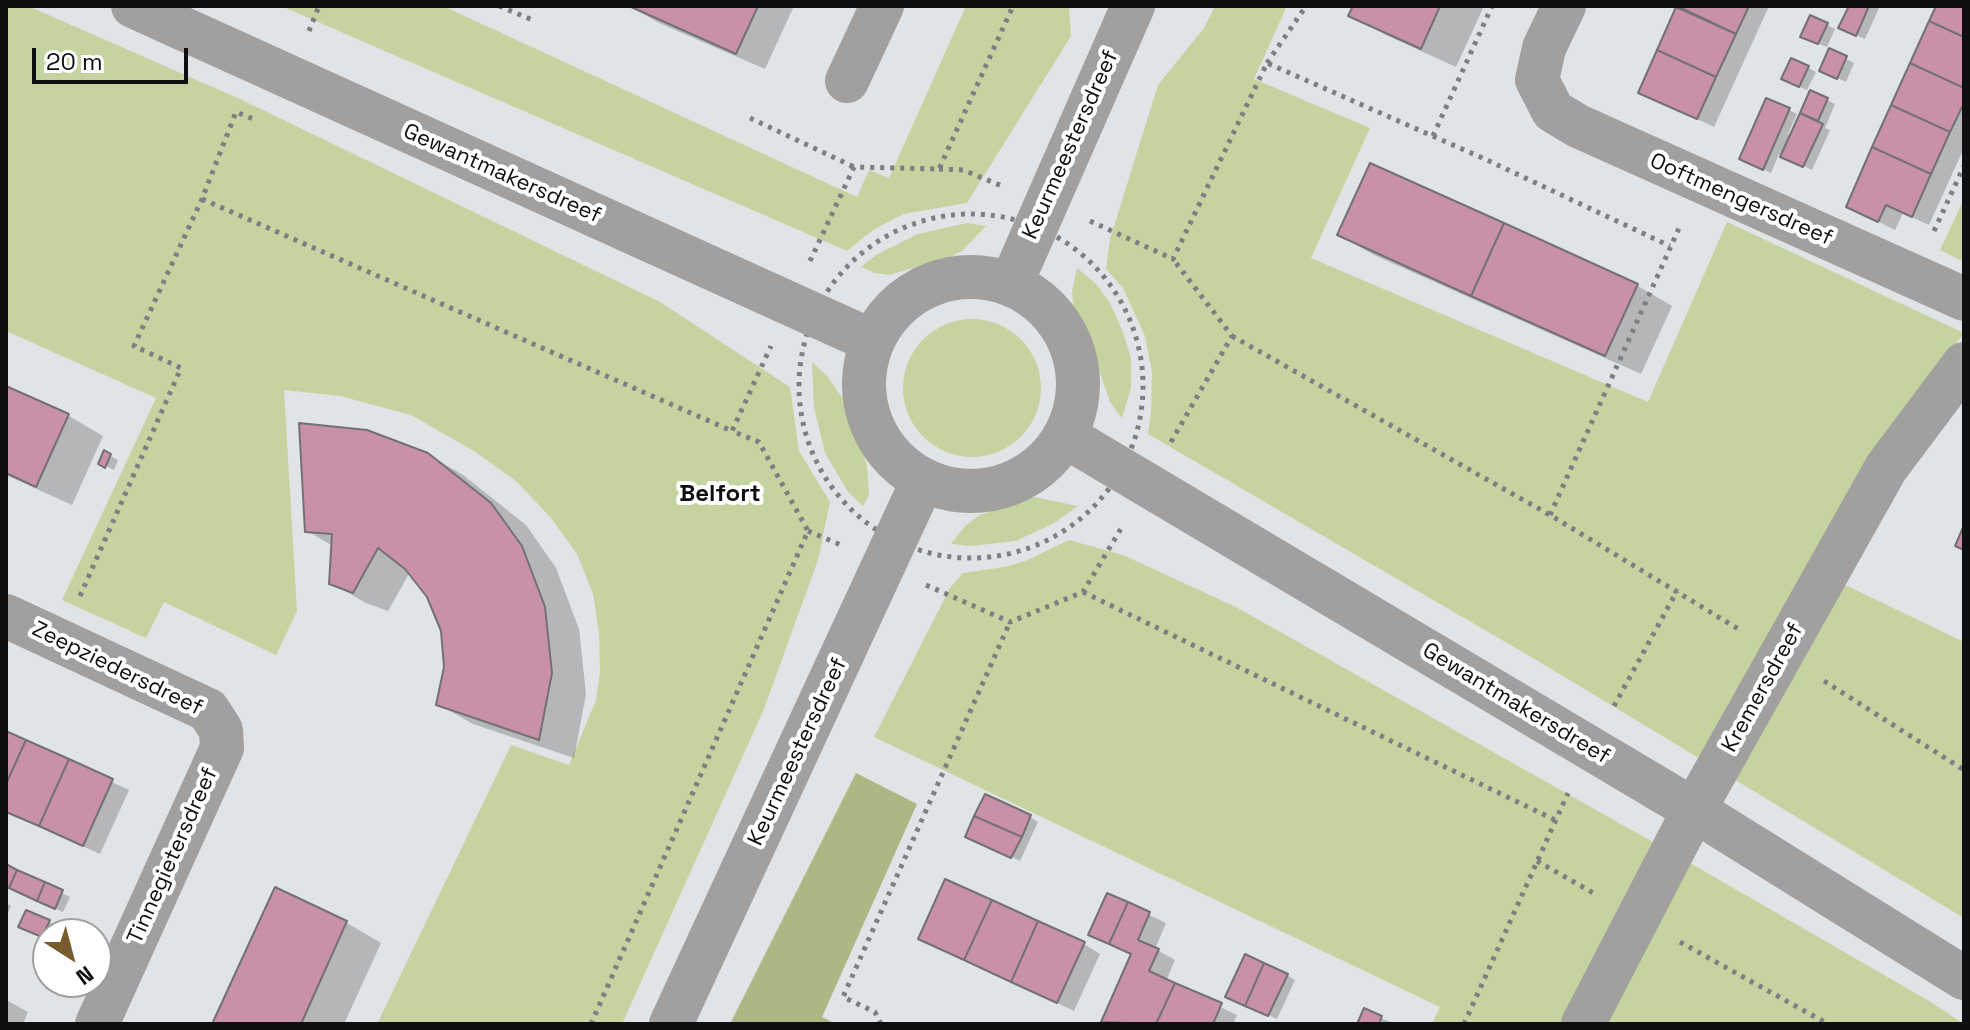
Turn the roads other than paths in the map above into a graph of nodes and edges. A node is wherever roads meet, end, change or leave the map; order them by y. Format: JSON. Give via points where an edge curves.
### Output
{"nodes":[{"id":1,"x":133,"y":6,"type":"edge"},
{"id":2,"x":882,"y":6,"type":"edge"},
{"id":3,"x":1133,"y":6,"type":"edge"},
{"id":4,"x":1564,"y":6,"type":"edge"},
{"id":5,"x":847,"y":81,"type":"dead end"},
{"id":6,"x":1011,"y":284,"type":"junction"},
{"id":7,"x":1964,"y":299,"type":"edge"},
{"id":8,"x":872,"y":341,"type":"junction"},
{"id":9,"x":1964,"y":364,"type":"edge"},
{"id":10,"x":1065,"y":436,"type":"junction"},
{"id":11,"x":923,"y":480,"type":"junction"},
{"id":12,"x":6,"y":616,"type":"edge"},
{"id":13,"x":221,"y":730,"type":"joint"},
{"id":14,"x":1694,"y":810,"type":"junction"},
{"id":15,"x":1964,"y":978,"type":"edge"},
{"id":16,"x":97,"y":1024,"type":"edge"},
{"id":17,"x":671,"y":1024,"type":"edge"},
{"id":18,"x":1583,"y":1024,"type":"edge"}],
"edges":[{"from":1,"to":8,"type":"street","name":"Gewantmakersdreef"},
{"from":2,"to":5,"type":"street"},
{"from":3,"to":6,"type":"street","name":"Keurmeestersdreef"},
{"from":4,"to":7,"type":"street","name":"Ooftmengersdreef","via":[[1544,48],[1537,80],[1553,111]]},
{"from":6,"to":8,"type":"street","via":[[963,277],[934,283],[898,305]]},
{"from":6,"to":10,"type":"street","via":[[1047,308],[1069,339],[1078,389]]},
{"from":8,"to":11,"type":"street","via":[[863,389],[870,420],[891,455]]},
{"from":9,"to":14,"type":"street","name":"Kremersdreef","via":[[1886,468]]},
{"from":10,"to":11,"type":"street","via":[[1043,464],[1000,488],[952,490]]},
{"from":10,"to":14,"type":"street","name":"Gewantmakersdreef"},
{"from":11,"to":17,"type":"street","name":"Keurmeestersdreef"},
{"from":12,"to":13,"type":"street","name":"Zeepziedersdreef","via":[[208,710]]},
{"from":13,"to":16,"type":"street","name":"Tinnegietersdreef","via":[[222,748]]},
{"from":14,"to":15,"type":"street","name":"Gewantmakersdreef"},
{"from":14,"to":18,"type":"street","name":"Kremersdreef"}]}
